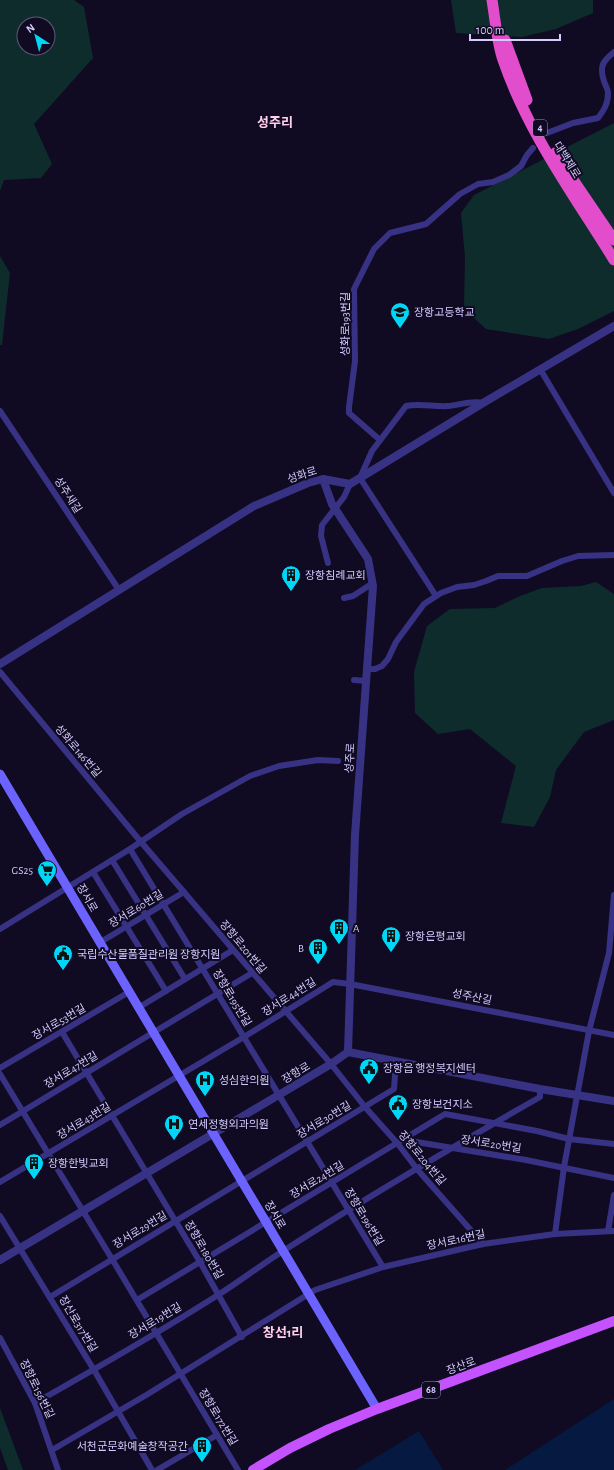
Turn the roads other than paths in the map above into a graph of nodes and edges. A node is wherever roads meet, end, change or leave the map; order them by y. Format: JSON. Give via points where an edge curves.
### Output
{"nodes":[{"id":1,"x":492,"y":0,"type":"edge"},
{"id":2,"x":500,"y":0,"type":"edge"},
{"id":3,"x":614,"y":52,"type":"edge"},
{"id":4,"x":547,"y":133,"type":"dead end"},
{"id":5,"x":533,"y":148,"type":"dead end"},
{"id":6,"x":614,"y":240,"type":"edge"},
{"id":7,"x":614,"y":260,"type":"edge"},
{"id":8,"x":614,"y":326,"type":"edge"},
{"id":9,"x":540,"y":369,"type":"junction"},
{"id":10,"x":483,"y":403,"type":"junction"},
{"id":11,"x":0,"y":410,"type":"edge"},
{"id":12,"x":380,"y":440,"type":"junction"},
{"id":13,"x":360,"y":478,"type":"junction"},
{"id":14,"x":323,"y":479,"type":"junction"},
{"id":15,"x":350,"y":484,"type":"junction"},
{"id":16,"x":614,"y":493,"type":"edge"},
{"id":17,"x":335,"y":508,"type":"junction"},
{"id":18,"x":614,"y":555,"type":"edge"},
{"id":19,"x":328,"y":563,"type":"dead end"},
{"id":20,"x":372,"y":583,"type":"junction"},
{"id":21,"x":119,"y":590,"type":"junction"},
{"id":22,"x":436,"y":596,"type":"junction"},
{"id":23,"x":344,"y":598,"type":"dead end"},
{"id":24,"x":0,"y":664,"type":"edge"},
{"id":25,"x":368,"y":669,"type":"junction"},
{"id":26,"x":0,"y":672,"type":"edge"},
{"id":27,"x":354,"y":680,"type":"dead end"},
{"id":28,"x":367,"y":681,"type":"junction"},
{"id":29,"x":338,"y":761,"type":"dead end"},
{"id":30,"x":0,"y":774,"type":"edge"},
{"id":31,"x":141,"y":842,"type":"junction"},
{"id":32,"x":130,"y":849,"type":"junction"},
{"id":33,"x":112,"y":860,"type":"junction"},
{"id":34,"x":93,"y":872,"type":"junction"},
{"id":35,"x":67,"y":888,"type":"junction"},
{"id":36,"x":184,"y":892,"type":"junction"},
{"id":37,"x":614,"y":895,"type":"edge"},
{"id":38,"x":163,"y":904,"type":"junction"},
{"id":39,"x":145,"y":915,"type":"junction"},
{"id":40,"x":126,"y":927,"type":"junction"},
{"id":41,"x":0,"y":928,"type":"edge"},
{"id":42,"x":99,"y":943,"type":"junction"},
{"id":43,"x":233,"y":950,"type":"junction"},
{"id":44,"x":203,"y":969,"type":"junction"},
{"id":45,"x":252,"y":973,"type":"junction"},
{"id":46,"x":185,"y":980,"type":"junction"},
{"id":47,"x":350,"y":984,"type":"junction"},
{"id":48,"x":166,"y":991,"type":"junction"},
{"id":49,"x":129,"y":992,"type":"junction"},
{"id":50,"x":218,"y":994,"type":"junction"},
{"id":51,"x":138,"y":1008,"type":"junction"},
{"id":52,"x":285,"y":1012,"type":"junction"},
{"id":53,"x":590,"y":1031,"type":"junction"},
{"id":54,"x":62,"y":1032,"type":"junction"},
{"id":55,"x":153,"y":1033,"type":"junction"},
{"id":56,"x":614,"y":1035,"type":"edge"},
{"id":57,"x":244,"y":1037,"type":"junction"},
{"id":58,"x":348,"y":1052,"type":"junction"},
{"id":59,"x":396,"y":1061,"type":"junction"},
{"id":60,"x":331,"y":1064,"type":"junction"},
{"id":61,"x":0,"y":1068,"type":"edge"},
{"id":62,"x":87,"y":1073,"type":"junction"},
{"id":63,"x":0,"y":1074,"type":"edge"},
{"id":64,"x":178,"y":1075,"type":"junction"},
{"id":65,"x":540,"y":1089,"type":"junction"},
{"id":66,"x":279,"y":1095,"type":"junction"},
{"id":67,"x":577,"y":1095,"type":"junction"},
{"id":68,"x":614,"y":1101,"type":"edge"},
{"id":69,"x":365,"y":1107,"type":"junction"},
{"id":70,"x":23,"y":1111,"type":"junction"},
{"id":71,"x":445,"y":1114,"type":"joint"},
{"id":72,"x":112,"y":1115,"type":"junction"},
{"id":73,"x":493,"y":1124,"type":"junction"},
{"id":74,"x":0,"y":1125,"type":"edge"},
{"id":75,"x":212,"y":1134,"type":"junction"},
{"id":76,"x":569,"y":1139,"type":"junction"},
{"id":77,"x":404,"y":1140,"type":"junction"},
{"id":78,"x":307,"y":1142,"type":"junction"},
{"id":79,"x":398,"y":1144,"type":"junction"},
{"id":80,"x":614,"y":1144,"type":"edge"},
{"id":81,"x":452,"y":1148,"type":"junction"},
{"id":82,"x":49,"y":1154,"type":"junction"},
{"id":83,"x":564,"y":1167,"type":"junction"},
{"id":84,"x":417,"y":1169,"type":"junction"},
{"id":85,"x":147,"y":1173,"type":"junction"},
{"id":86,"x":614,"y":1178,"type":"edge"},
{"id":87,"x":0,"y":1182,"type":"edge"},
{"id":88,"x":241,"y":1182,"type":"junction"},
{"id":89,"x":332,"y":1182,"type":"junction"},
{"id":90,"x":614,"y":1194,"type":"edge"},
{"id":91,"x":83,"y":1211,"type":"junction"},
{"id":92,"x":348,"y":1211,"type":"junction"},
{"id":93,"x":0,"y":1216,"type":"edge"},
{"id":94,"x":175,"y":1220,"type":"junction"},
{"id":95,"x":266,"y":1224,"type":"junction"},
{"id":96,"x":611,"y":1231,"type":"edge"},
{"id":97,"x":555,"y":1234,"type":"junction"},
{"id":98,"x":483,"y":1244,"type":"junction"},
{"id":99,"x":20,"y":1248,"type":"junction"},
{"id":100,"x":283,"y":1251,"type":"junction"},
{"id":101,"x":112,"y":1259,"type":"junction"},
{"id":102,"x":0,"y":1260,"type":"edge"},
{"id":103,"x":200,"y":1262,"type":"junction"},
{"id":104,"x":383,"y":1267,"type":"junction"},
{"id":105,"x":218,"y":1295,"type":"junction"},
{"id":106,"x":308,"y":1295,"type":"junction"},
{"id":107,"x":50,"y":1296,"type":"junction"},
{"id":108,"x":137,"y":1300,"type":"junction"},
{"id":109,"x":614,"y":1321,"type":"edge"},
{"id":110,"x":156,"y":1333,"type":"junction"},
{"id":111,"x":242,"y":1337,"type":"junction"},
{"id":112,"x":0,"y":1338,"type":"edge"},
{"id":113,"x":94,"y":1370,"type":"junction"},
{"id":114,"x":181,"y":1373,"type":"junction"},
{"id":115,"x":35,"y":1403,"type":"junction"},
{"id":116,"x":377,"y":1410,"type":"junction"},
{"id":117,"x":118,"y":1411,"type":"junction"},
{"id":118,"x":217,"y":1434,"type":"junction"},
{"id":119,"x":52,"y":1450,"type":"junction"},
{"id":120,"x":58,"y":1470,"type":"edge"},
{"id":121,"x":152,"y":1470,"type":"edge"},
{"id":122,"x":157,"y":1470,"type":"edge"},
{"id":123,"x":238,"y":1470,"type":"edge"},
{"id":124,"x":253,"y":1470,"type":"edge"}],
"edges":[{"from":1,"to":7,"type":"highway","name":"대백제로","via":[[503,58],[520,103],[536,136]]},
{"from":2,"to":6,"type":"highway","name":"대백제로","number":"4","via":[[506,44],[536,121],[548,143]]},
{"from":3,"to":4,"type":"street","via":[[602,66],[608,92],[606,107],[598,118],[573,123]]},
{"from":5,"to":12,"type":"street","name":"성화로193번길","via":[[521,166],[509,175],[493,182],[478,184],[460,194],[426,224],[390,233],[374,249],[354,290],[355,361],[349,413]]},
{"from":8,"to":9,"type":"street"},
{"from":9,"to":10,"type":"street"},
{"from":9,"to":16,"type":"street"},
{"from":10,"to":12,"type":"street","via":[[475,401],[448,406],[406,406]]},
{"from":10,"to":13,"type":"street"},
{"from":11,"to":21,"type":"street","name":"성주새길"},
{"from":12,"to":13,"type":"street"},
{"from":13,"to":15,"type":"street"},
{"from":13,"to":22,"type":"street"},
{"from":14,"to":15,"type":"street","name":"성화로"},
{"from":14,"to":17,"type":"street","name":"성주로"},
{"from":14,"to":21,"type":"street","name":"성화로","via":[[254,506]]},
{"from":15,"to":17,"type":"street"},
{"from":17,"to":19,"type":"street","via":[[322,525],[321,536]]},
{"from":17,"to":20,"type":"street","name":"성주로","via":[[368,559]]},
{"from":18,"to":22,"type":"street","via":[[578,556],[527,576],[498,576],[474,585],[457,587]]},
{"from":20,"to":23,"type":"street","via":[[353,596]]},
{"from":20,"to":25,"type":"street","name":"성주로"},
{"from":21,"to":24,"type":"street","name":"성화로"},
{"from":22,"to":25,"type":"street","via":[[424,604],[382,666]]},
{"from":25,"to":28,"type":"street","name":"성주로"},
{"from":26,"to":31,"type":"street","name":"성화로146번길"},
{"from":27,"to":28,"type":"street"},
{"from":28,"to":47,"type":"street","name":"성주로","via":[[355,835]]},
{"from":29,"to":31,"type":"street","via":[[302,762],[279,766],[250,776],[182,814]]},
{"from":30,"to":35,"type":"main road","name":"장서로"},
{"from":31,"to":32,"type":"street"},
{"from":31,"to":36,"type":"street","name":"장항로201번길"},
{"from":32,"to":33,"type":"street"},
{"from":32,"to":38,"type":"street","name":"장항로195번길"},
{"from":33,"to":34,"type":"street"},
{"from":33,"to":39,"type":"street"},
{"from":34,"to":35,"type":"street"},
{"from":34,"to":40,"type":"street"},
{"from":35,"to":41,"type":"street"},
{"from":35,"to":42,"type":"main road","name":"장서로"},
{"from":36,"to":38,"type":"street","name":"장서로60번길"},
{"from":36,"to":43,"type":"street","name":"장항로201번길"},
{"from":37,"to":53,"type":"street","via":[[609,953]]},
{"from":38,"to":39,"type":"street","name":"장서로60번길"},
{"from":38,"to":44,"type":"street","name":"장항로195번길"},
{"from":39,"to":40,"type":"street","name":"장서로60번길"},
{"from":39,"to":46,"type":"street"},
{"from":40,"to":42,"type":"street","name":"장서로60번길"},
{"from":40,"to":48,"type":"street"},
{"from":42,"to":49,"type":"main road","name":"장서로"},
{"from":43,"to":44,"type":"street"},
{"from":43,"to":45,"type":"street","name":"장항로201번길"},
{"from":44,"to":46,"type":"street"},
{"from":44,"to":50,"type":"street","name":"장항로195번길"},
{"from":45,"to":50,"type":"street"},
{"from":45,"to":52,"type":"street","name":"장항로201번길"},
{"from":46,"to":48,"type":"street"},
{"from":47,"to":52,"type":"street","name":"장서로44번길","via":[[333,982]]},
{"from":47,"to":53,"type":"street","name":"성주산길"},
{"from":47,"to":58,"type":"street","name":"성주로"},
{"from":48,"to":51,"type":"street"},
{"from":49,"to":51,"type":"main road","name":"장서로"},
{"from":49,"to":54,"type":"street","name":"장서로53번길"},
{"from":50,"to":55,"type":"street"},
{"from":50,"to":57,"type":"street","name":"장항로195번길"},
{"from":51,"to":55,"type":"main road","name":"장서로"},
{"from":52,"to":57,"type":"street","name":"장서로44번길"},
{"from":52,"to":60,"type":"street","name":"장항로201번길"},
{"from":53,"to":56,"type":"street","name":"성주산길"},
{"from":53,"to":67,"type":"street"},
{"from":54,"to":61,"type":"street","name":"장서로53번길"},
{"from":54,"to":62,"type":"street","name":"장항로180번길"},
{"from":55,"to":62,"type":"street","name":"장서로47번길"},
{"from":55,"to":64,"type":"main road","name":"장서로"},
{"from":57,"to":64,"type":"street","name":"장서로44번길"},
{"from":57,"to":66,"type":"street","name":"장항로195번길"},
{"from":58,"to":59,"type":"street"},
{"from":58,"to":60,"type":"street","name":"장항로"},
{"from":59,"to":65,"type":"street"},
{"from":59,"to":69,"type":"street","name":"장서로30번길","via":[[394,1089]]},
{"from":60,"to":66,"type":"street","name":"장항로"},
{"from":60,"to":69,"type":"street","name":"장항로204번길"},
{"from":62,"to":70,"type":"street","name":"장서로47번길"},
{"from":62,"to":72,"type":"street","name":"장항로180번길"},
{"from":63,"to":70,"type":"street","name":"장항로172번길"},
{"from":64,"to":72,"type":"street","name":"장서로43번길"},
{"from":64,"to":75,"type":"main road","name":"장서로"},
{"from":65,"to":67,"type":"street"},
{"from":65,"to":73,"type":"street","name":"장서로20번길","via":[[540,1097]]},
{"from":66,"to":75,"type":"street","name":"장항로"},
{"from":66,"to":78,"type":"street","name":"장항로196번길"},
{"from":67,"to":68,"type":"street"},
{"from":67,"to":76,"type":"street"},
{"from":69,"to":78,"type":"street","name":"장서로30번길"},
{"from":69,"to":79,"type":"street","name":"장항로204번길"},
{"from":70,"to":74,"type":"street","name":"장서로47번길"},
{"from":70,"to":82,"type":"street","name":"장항로172번길"},
{"from":71,"to":73,"type":"street","name":"장서로20번길"},
{"from":71,"to":77,"type":"street","name":"장서로24번길"},
{"from":72,"to":82,"type":"street","name":"장서로43번길"},
{"from":72,"to":85,"type":"street","name":"장항로180번길"},
{"from":73,"to":76,"type":"street"},
{"from":73,"to":81,"type":"street","name":"장서로20번길"},
{"from":75,"to":85,"type":"street","name":"장항로"},
{"from":75,"to":88,"type":"main road","name":"장서로"},
{"from":76,"to":80,"type":"street"},
{"from":76,"to":83,"type":"street"},
{"from":77,"to":79,"type":"street","name":"장서로24번길"},
{"from":77,"to":81,"type":"street","name":"장서로20번길"},
{"from":78,"to":88,"type":"street","name":"장서로30번길"},
{"from":78,"to":89,"type":"street","name":"장항로196번길"},
{"from":79,"to":84,"type":"street","name":"장항로204번길"},
{"from":79,"to":89,"type":"street","name":"장서로24번길"},
{"from":81,"to":83,"type":"street","name":"장서로20번길"},
{"from":81,"to":84,"type":"street","name":"장서로20번길"},
{"from":82,"to":87,"type":"street","name":"장서로43번길"},
{"from":82,"to":91,"type":"street","name":"장항로172번길"},
{"from":83,"to":86,"type":"street","name":"장서로20번길"},
{"from":83,"to":97,"type":"street"},
{"from":84,"to":92,"type":"street","name":"장서로20번길"},
{"from":84,"to":98,"type":"street","name":"장항로204번길"},
{"from":85,"to":91,"type":"street","name":"장항로"},
{"from":85,"to":94,"type":"street","name":"장항로180번길"},
{"from":88,"to":94,"type":"street","name":"장서로29번길"},
{"from":88,"to":95,"type":"main road","name":"장서로"},
{"from":89,"to":92,"type":"street","name":"장항로196번길"},
{"from":89,"to":95,"type":"street","name":"장서로24번길"},
{"from":90,"to":96,"type":"street"},
{"from":91,"to":99,"type":"street","name":"장항로"},
{"from":91,"to":101,"type":"street","name":"장항로172번길"},
{"from":92,"to":100,"type":"street","name":"장서로20번길"},
{"from":92,"to":104,"type":"street","name":"장항로196번길"},
{"from":93,"to":99,"type":"street","name":"장산로317번길"},
{"from":94,"to":101,"type":"street","name":"장서로29번길"},
{"from":94,"to":103,"type":"street","name":"장항로180번길"},
{"from":95,"to":100,"type":"main road","name":"장서로"},
{"from":95,"to":103,"type":"street","name":"장서로24번길"},
{"from":96,"to":97,"type":"street","name":"장서로16번길"},
{"from":97,"to":98,"type":"street","name":"장서로16번길"},
{"from":98,"to":104,"type":"street","name":"장서로16번길"},
{"from":99,"to":102,"type":"street","name":"장항로"},
{"from":99,"to":107,"type":"street","name":"장산로317번길"},
{"from":100,"to":105,"type":"street","name":"장서로19번길"},
{"from":100,"to":106,"type":"main road","name":"장서로"},
{"from":101,"to":107,"type":"street","name":"장서로29번길"},
{"from":101,"to":108,"type":"street","name":"장항로172번길"},
{"from":103,"to":105,"type":"street","name":"장항로180번길"},
{"from":103,"to":108,"type":"street","name":"장서로24번길"},
{"from":104,"to":106,"type":"street","name":"장서로16번길","via":[[315,1290]]},
{"from":105,"to":110,"type":"street","name":"장서로19번길"},
{"from":105,"to":111,"type":"street","name":"장항로180번길"},
{"from":106,"to":111,"type":"street","name":"장서로16번길"},
{"from":106,"to":116,"type":"main road","name":"장서로"},
{"from":107,"to":113,"type":"street","name":"장산로317번길"},
{"from":108,"to":110,"type":"street","name":"장항로172번길"},
{"from":109,"to":116,"type":"main road","name":"장산로","number":"68"},
{"from":110,"to":113,"type":"street","name":"장서로19번길"},
{"from":110,"to":114,"type":"street","name":"장항로172번길"},
{"from":111,"to":114,"type":"street","name":"장서로16번길"},
{"from":112,"to":115,"type":"street","name":"장항로156번길"},
{"from":113,"to":115,"type":"street","name":"장서로19번길"},
{"from":113,"to":117,"type":"street","name":"장산로317번길"},
{"from":114,"to":117,"type":"street"},
{"from":114,"to":118,"type":"street","name":"장항로172번길"},
{"from":115,"to":119,"type":"street","name":"장항로156번길"},
{"from":116,"to":124,"type":"main road","name":"장산로","number":"68","via":[[329,1429]]},
{"from":117,"to":119,"type":"street"},
{"from":117,"to":121,"type":"street","name":"장산로317번길"},
{"from":118,"to":122,"type":"street"},
{"from":118,"to":123,"type":"street","name":"장항로172번길"},
{"from":119,"to":120,"type":"street","name":"장항로156번길"}]}
